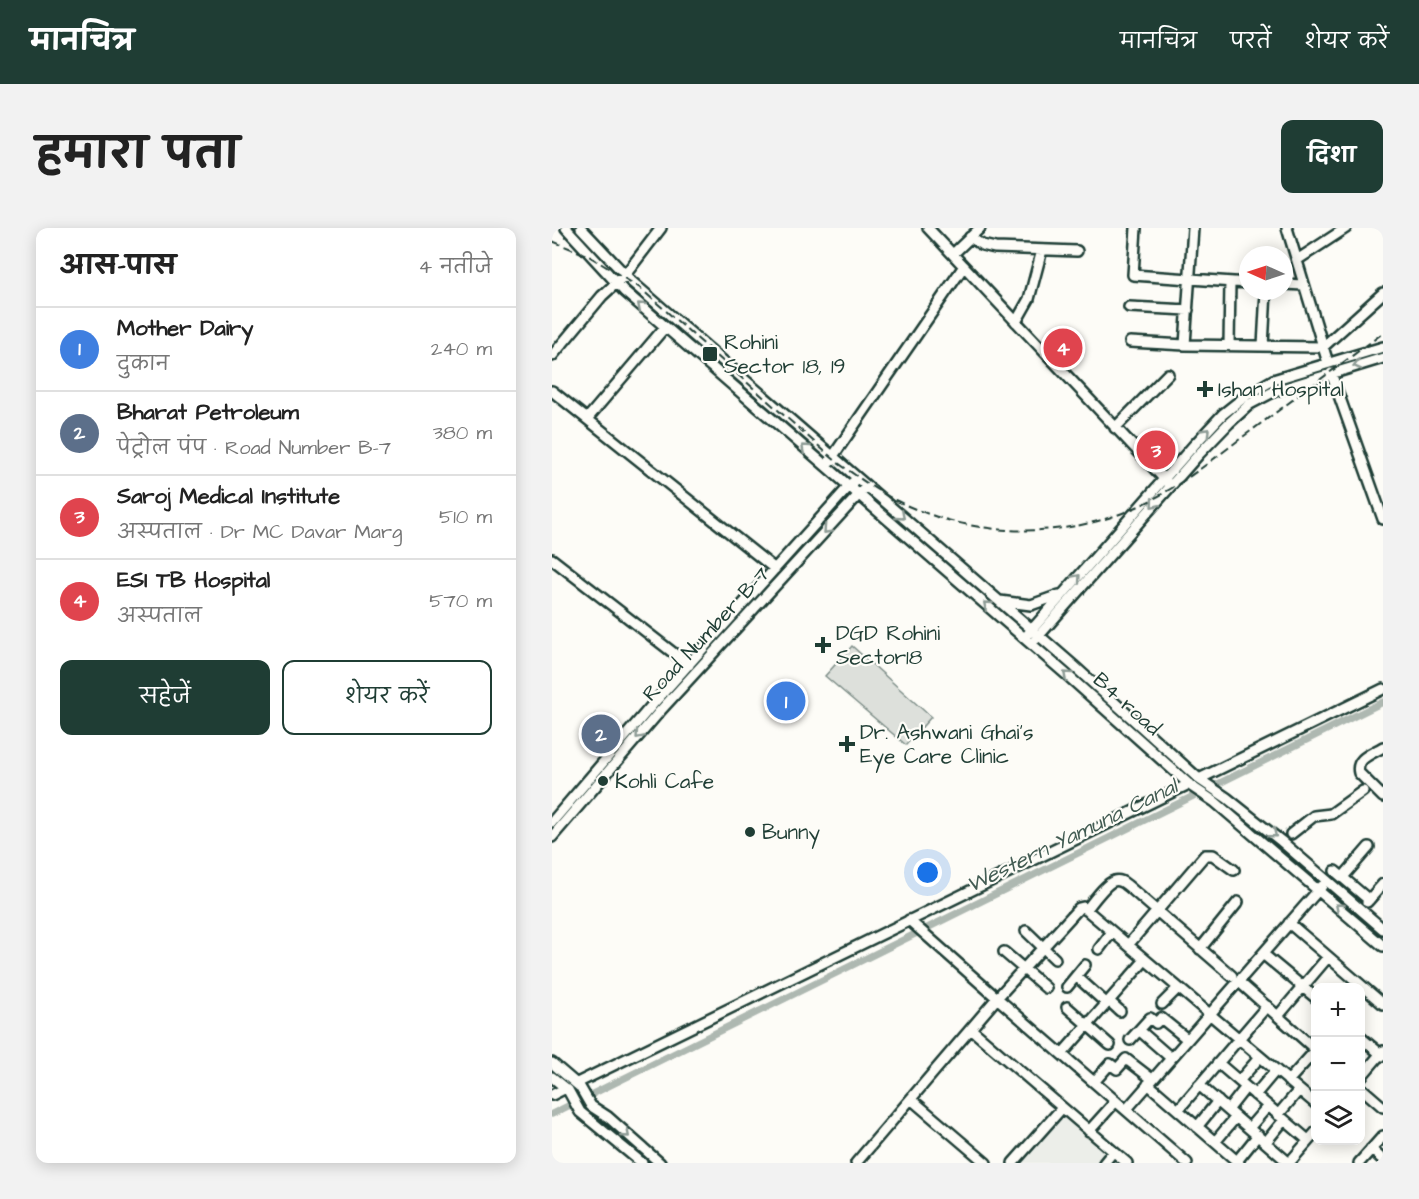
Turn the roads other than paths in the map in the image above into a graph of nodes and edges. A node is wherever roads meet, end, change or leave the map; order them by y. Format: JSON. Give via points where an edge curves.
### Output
{"nodes":[{"id":1,"x":566,"y":228,"type":"edge"},
{"id":2,"x":581,"y":228,"type":"edge"},
{"id":3,"x":662,"y":228,"type":"edge"},
{"id":4,"x":928,"y":228,"type":"edge"},
{"id":5,"x":980,"y":228,"type":"edge"},
{"id":6,"x":1136,"y":228,"type":"edge"},
{"id":7,"x":1192,"y":228,"type":"edge"},
{"id":8,"x":1287,"y":228,"type":"edge"},
{"id":9,"x":1346,"y":228,"type":"edge"},
{"id":10,"x":970,"y":237,"type":"junction"},
{"id":11,"x":1042,"y":250,"type":"junction"},
{"id":12,"x":1077,"y":251,"type":"dead end"},
{"id":13,"x":953,"y":254,"type":"junction"},
{"id":14,"x":1297,"y":260,"type":"junction"},
{"id":15,"x":964,"y":266,"type":"junction"},
{"id":16,"x":625,"y":275,"type":"junction"},
{"id":17,"x":1190,"y":279,"type":"junction"},
{"id":18,"x":1230,"y":282,"type":"junction"},
{"id":19,"x":1239,"y":282,"type":"edge"},
{"id":20,"x":617,"y":284,"type":"junction"},
{"id":21,"x":1293,"y":284,"type":"edge"},
{"id":22,"x":1303,"y":285,"type":"junction"},
{"id":23,"x":1383,"y":293,"type":"edge"},
{"id":24,"x":1266,"y":300,"type":"edge"},
{"id":25,"x":1130,"y":307,"type":"dead end"},
{"id":26,"x":1188,"y":310,"type":"junction"},
{"id":27,"x":1016,"y":322,"type":"junction"},
{"id":28,"x":665,"y":327,"type":"junction"},
{"id":29,"x":1130,"y":342,"type":"dead end"},
{"id":30,"x":1185,"y":345,"type":"junction"},
{"id":31,"x":1229,"y":345,"type":"junction"},
{"id":32,"x":1263,"y":346,"type":"junction"},
{"id":33,"x":1323,"y":347,"type":"junction"},
{"id":34,"x":1383,"y":347,"type":"edge"},
{"id":35,"x":552,"y":356,"type":"edge"},
{"id":36,"x":1383,"y":358,"type":"edge"},
{"id":37,"x":1330,"y":368,"type":"junction"},
{"id":38,"x":1168,"y":374,"type":"dead end"},
{"id":39,"x":552,"y":391,"type":"edge"},
{"id":40,"x":587,"y":419,"type":"junction"},
{"id":41,"x":1115,"y":428,"type":"junction"},
{"id":42,"x":833,"y":457,"type":"junction"},
{"id":43,"x":826,"y":466,"type":"junction"},
{"id":44,"x":857,"y":478,"type":"junction"},
{"id":45,"x":1167,"y":482,"type":"junction"},
{"id":46,"x":849,"y":486,"type":"junction"},
{"id":47,"x":867,"y":486,"type":"junction"},
{"id":48,"x":858,"y":494,"type":"junction"},
{"id":49,"x":1383,"y":519,"type":"edge"},
{"id":50,"x":938,"y":548,"type":"junction"},
{"id":51,"x":930,"y":556,"type":"junction"},
{"id":52,"x":552,"y":559,"type":"edge"},
{"id":53,"x":775,"y":569,"type":"junction"},
{"id":54,"x":1063,"y":593,"type":"junction"},
{"id":55,"x":998,"y":600,"type":"junction"},
{"id":56,"x":1035,"y":633,"type":"junction"},
{"id":57,"x":1027,"y":640,"type":"junction"},
{"id":58,"x":689,"y":665,"type":"junction"},
{"id":59,"x":1383,"y":689,"type":"edge"},
{"id":60,"x":657,"y":707,"type":"junction"},
{"id":61,"x":1383,"y":747,"type":"edge"},
{"id":62,"x":1201,"y":781,"type":"junction"},
{"id":63,"x":1190,"y":785,"type":"junction"},
{"id":64,"x":1363,"y":791,"type":"dead end"},
{"id":65,"x":1383,"y":797,"type":"edge"},
{"id":66,"x":552,"y":803,"type":"edge"},
{"id":67,"x":561,"y":811,"type":"junction"},
{"id":68,"x":565,"y":821,"type":"junction"},
{"id":69,"x":552,"y":822,"type":"edge"},
{"id":70,"x":1291,"y":834,"type":"dead end"},
{"id":71,"x":552,"y":837,"type":"edge"},
{"id":72,"x":1368,"y":846,"type":"dead end"},
{"id":73,"x":1234,"y":870,"type":"dead end"},
{"id":74,"x":1326,"y":880,"type":"junction"},
{"id":75,"x":1383,"y":884,"type":"edge"},
{"id":76,"x":1318,"y":889,"type":"junction"},
{"id":77,"x":1369,"y":900,"type":"junction"},
{"id":78,"x":1238,"y":902,"type":"dead end"},
{"id":79,"x":1086,"y":910,"type":"junction"},
{"id":80,"x":1360,"y":910,"type":"junction"},
{"id":81,"x":1156,"y":911,"type":"junction"},
{"id":82,"x":912,"y":923,"type":"junction"},
{"id":83,"x":1289,"y":923,"type":"junction"},
{"id":84,"x":1381,"y":924,"type":"edge"},
{"id":85,"x":1026,"y":931,"type":"dead end"},
{"id":86,"x":1112,"y":932,"type":"junction"},
{"id":87,"x":1369,"y":934,"type":"junction"},
{"id":88,"x":1128,"y":945,"type":"junction"},
{"id":89,"x":1383,"y":946,"type":"edge"},
{"id":90,"x":1043,"y":948,"type":"junction"},
{"id":91,"x":1099,"y":949,"type":"dead end"},
{"id":92,"x":1200,"y":949,"type":"junction"},
{"id":93,"x":1004,"y":952,"type":"dead end"},
{"id":94,"x":1263,"y":954,"type":"junction"},
{"id":95,"x":1328,"y":957,"type":"junction"},
{"id":96,"x":1055,"y":959,"type":"dead end"},
{"id":97,"x":1145,"y":960,"type":"junction"},
{"id":98,"x":1085,"y":965,"type":"dead end"},
{"id":99,"x":1024,"y":969,"type":"junction"},
{"id":100,"x":1076,"y":976,"type":"junction"},
{"id":101,"x":1235,"y":979,"type":"junction"},
{"id":102,"x":1353,"y":983,"type":"edge"},
{"id":103,"x":1066,"y":987,"type":"dead end"},
{"id":104,"x":1178,"y":987,"type":"junction"},
{"id":105,"x":1303,"y":987,"type":"junction"},
{"id":106,"x":1046,"y":988,"type":"dead end"},
{"id":107,"x":1311,"y":994,"type":"edge"},
{"id":108,"x":1365,"y":995,"type":"edge"},
{"id":109,"x":997,"y":998,"type":"junction"},
{"id":110,"x":1108,"y":1003,"type":"junction"},
{"id":111,"x":1162,"y":1004,"type":"dead end"},
{"id":112,"x":1383,"y":1004,"type":"edge"},
{"id":113,"x":1267,"y":1006,"type":"junction"},
{"id":114,"x":1067,"y":1007,"type":"dead end"},
{"id":115,"x":1120,"y":1011,"type":"dead end"},
{"id":116,"x":1209,"y":1014,"type":"junction"},
{"id":117,"x":1278,"y":1016,"type":"junction"},
{"id":118,"x":1088,"y":1025,"type":"junction"},
{"id":119,"x":971,"y":1029,"type":"junction"},
{"id":120,"x":1138,"y":1030,"type":"junction"},
{"id":121,"x":1239,"y":1039,"type":"junction"},
{"id":122,"x":1130,"y":1040,"type":"dead end"},
{"id":123,"x":1187,"y":1040,"type":"junction"},
{"id":124,"x":1365,"y":1041,"type":"edge"},
{"id":125,"x":1110,"y":1045,"type":"dead end"},
{"id":126,"x":1311,"y":1046,"type":"edge"},
{"id":127,"x":1382,"y":1053,"type":"edge"},
{"id":128,"x":1062,"y":1054,"type":"junction"},
{"id":129,"x":1311,"y":1055,"type":"edge"},
{"id":130,"x":1260,"y":1057,"type":"junction"},
{"id":131,"x":1171,"y":1058,"type":"junction"},
{"id":132,"x":552,"y":1063,"type":"edge"},
{"id":133,"x":1218,"y":1063,"type":"junction"},
{"id":134,"x":1276,"y":1070,"type":"junction"},
{"id":135,"x":1365,"y":1072,"type":"edge"},
{"id":136,"x":552,"y":1077,"type":"edge"},
{"id":137,"x":1288,"y":1081,"type":"junction"},
{"id":138,"x":1094,"y":1082,"type":"junction"},
{"id":139,"x":1150,"y":1082,"type":"junction"},
{"id":140,"x":1243,"y":1084,"type":"junction"},
{"id":141,"x":578,"y":1085,"type":"junction"},
{"id":142,"x":1199,"y":1085,"type":"junction"},
{"id":143,"x":567,"y":1089,"type":"junction"},
{"id":144,"x":1299,"y":1090,"type":"junction"},
{"id":145,"x":1365,"y":1091,"type":"edge"},
{"id":146,"x":552,"y":1095,"type":"edge"},
{"id":147,"x":1255,"y":1095,"type":"junction"},
{"id":148,"x":911,"y":1099,"type":"junction"},
{"id":149,"x":1311,"y":1100,"type":"edge"},
{"id":150,"x":1116,"y":1101,"type":"junction"},
{"id":151,"x":1218,"y":1101,"type":"junction"},
{"id":152,"x":1268,"y":1106,"type":"junction"},
{"id":153,"x":1383,"y":1107,"type":"edge"},
{"id":154,"x":1062,"y":1108,"type":"junction"},
{"id":155,"x":1126,"y":1110,"type":"junction"},
{"id":156,"x":1178,"y":1110,"type":"junction"},
{"id":157,"x":1228,"y":1110,"type":"junction"},
{"id":158,"x":1236,"y":1117,"type":"junction"},
{"id":159,"x":1281,"y":1117,"type":"junction"},
{"id":160,"x":1197,"y":1127,"type":"junction"},
{"id":161,"x":1249,"y":1128,"type":"junction"},
{"id":162,"x":1089,"y":1131,"type":"junction"},
{"id":163,"x":1258,"y":1135,"type":"junction"},
{"id":164,"x":1383,"y":1136,"type":"edge"},
{"id":165,"x":1311,"y":1137,"type":"edge"},
{"id":166,"x":1308,"y":1140,"type":"junction"},
{"id":167,"x":1215,"y":1142,"type":"junction"},
{"id":168,"x":1266,"y":1142,"type":"junction"},
{"id":169,"x":643,"y":1148,"type":"junction"},
{"id":170,"x":1371,"y":1149,"type":"junction"},
{"id":171,"x":1113,"y":1152,"type":"junction"},
{"id":172,"x":1383,"y":1160,"type":"edge"},
{"id":173,"x":636,"y":1161,"type":"edge"},
{"id":174,"x":1238,"y":1162,"type":"edge"},
{"id":175,"x":660,"y":1163,"type":"edge"},
{"id":176,"x":856,"y":1163,"type":"edge"},
{"id":177,"x":987,"y":1163,"type":"edge"},
{"id":178,"x":1013,"y":1163,"type":"edge"},
{"id":179,"x":1104,"y":1163,"type":"edge"},
{"id":180,"x":1126,"y":1163,"type":"edge"},
{"id":181,"x":1187,"y":1163,"type":"edge"},
{"id":182,"x":1359,"y":1163,"type":"edge"}],
"edges":[{"from":1,"to":20,"type":"street","name":"B4 road"},
{"from":2,"to":16,"type":"street","name":"B4 road"},
{"from":3,"to":16,"type":"street"},
{"from":4,"to":13,"type":"street"},
{"from":5,"to":10,"type":"street"},
{"from":6,"to":17,"type":"street","via":[[1134,275]]},
{"from":7,"to":17,"type":"street"},
{"from":8,"to":14,"type":"street"},
{"from":9,"to":14,"type":"street"},
{"from":10,"to":11,"type":"street","via":[[987,247]]},
{"from":10,"to":13,"type":"street"},
{"from":11,"to":12,"type":"street"},
{"from":11,"to":27,"type":"street","via":[[1029,299]]},
{"from":13,"to":15,"type":"street"},
{"from":14,"to":22,"type":"street"},
{"from":15,"to":27,"type":"street"},
{"from":15,"to":42,"type":"street"},
{"from":16,"to":20,"type":"street"},
{"from":16,"to":42,"type":"street","name":"B4 road"},
{"from":17,"to":18,"type":"street"},
{"from":17,"to":26,"type":"street"},
{"from":18,"to":19,"type":"street"},
{"from":18,"to":31,"type":"street"},
{"from":28,"to":20,"type":"street","name":"B4 road","one_way":true},
{"from":20,"to":35,"type":"street","via":[[602,296]]},
{"from":21,"to":22,"type":"street"},
{"from":22,"to":33,"type":"street"},
{"from":23,"to":33,"type":"street"},
{"from":24,"to":32,"type":"street"},
{"from":25,"to":26,"type":"street"},
{"from":26,"to":30,"type":"street"},
{"from":27,"to":41,"type":"street"},
{"from":28,"to":40,"type":"street"},
{"from":43,"to":28,"type":"street","name":"B4 road","one_way":true},
{"from":29,"to":30,"type":"street"},
{"from":30,"to":31,"type":"street"},
{"from":31,"to":32,"type":"street"},
{"from":32,"to":33,"type":"street"},
{"from":33,"to":37,"type":"street"},
{"from":34,"to":37,"type":"street"},
{"from":36,"to":37,"type":"street","one_way":true},
{"from":37,"to":45,"type":"street","via":[[1273,380],[1247,395],[1223,414]]},
{"from":37,"to":49,"type":"street"},
{"from":38,"to":41,"type":"street"},
{"from":39,"to":40,"type":"street"},
{"from":40,"to":53,"type":"street"},
{"from":41,"to":45,"type":"street"},
{"from":42,"to":43,"type":"street"},
{"from":42,"to":44,"type":"street","name":"B4 road"},
{"from":43,"to":46,"type":"street","name":"B4 road"},
{"from":44,"to":46,"type":"street","name":"Road Number B-7"},
{"from":44,"to":47,"type":"street","name":"B4 road"},
{"from":54,"to":45,"type":"street","one_way":true},
{"from":45,"to":56,"type":"street","one_way":true},
{"from":46,"to":48,"type":"street","name":"B4 road"},
{"from":46,"to":53,"type":"street","name":"Road Number B-7"},
{"from":47,"to":48,"type":"street","name":"Road Number B-7"},
{"from":47,"to":50,"type":"street","name":"B4 road","one_way":true},
{"from":48,"to":51,"type":"street","name":"B4 road"},
{"from":48,"to":60,"type":"street","name":"Road Number B-7","one_way":true},
{"from":50,"to":51,"type":"street"},
{"from":50,"to":55,"type":"street","name":"B4 road"},
{"from":57,"to":51,"type":"street","name":"B4 road","one_way":true},
{"from":52,"to":58,"type":"street"},
{"from":53,"to":58,"type":"street","name":"Road Number B-7"},
{"from":54,"to":55,"type":"street","via":[[1031,605]]},
{"from":54,"to":56,"type":"street"},
{"from":55,"to":56,"type":"street","name":"B4 road"},
{"from":56,"to":57,"type":"street"},
{"from":56,"to":62,"type":"street","name":"B4 road"},
{"from":63,"to":57,"type":"street","name":"B4 road","one_way":true},
{"from":58,"to":60,"type":"street","name":"Road Number B-7"},
{"from":59,"to":62,"type":"street"},
{"from":60,"to":67,"type":"street","name":"Road Number B-7"},
{"from":60,"to":68,"type":"street","name":"Road Number B-7","one_way":true},
{"from":61,"to":65,"type":"street","via":[[1358,763],[1359,773]]},
{"from":62,"to":74,"type":"street","name":"B4 road","one_way":true},
{"from":63,"to":76,"type":"street","name":"B4 road"},
{"from":63,"to":82,"type":"street"},
{"from":64,"to":70,"type":"street","via":[[1331,814],[1314,816]]},
{"from":66,"to":67,"type":"street"},
{"from":67,"to":68,"type":"street"},
{"from":67,"to":69,"type":"street","name":"Road Number B-7"},
{"from":68,"to":71,"type":"street","name":"Road Number B-7"},
{"from":72,"to":77,"type":"street","via":[[1339,874]]},
{"from":73,"to":81,"type":"street","via":[[1213,855],[1205,855]]},
{"from":74,"to":76,"type":"street"},
{"from":74,"to":80,"type":"street","name":"B4 road"},
{"from":75,"to":77,"type":"street"},
{"from":76,"to":83,"type":"street"},
{"from":87,"to":76,"type":"street","name":"B4 road","one_way":true},
{"from":77,"to":80,"type":"street"},
{"from":78,"to":92,"type":"street"},
{"from":79,"to":81,"type":"street","via":[[1115,880],[1128,886]]},
{"from":79,"to":86,"type":"street"},
{"from":79,"to":90,"type":"street","via":[[1079,908]]},
{"from":80,"to":84,"type":"street","name":"B4 road"},
{"from":81,"to":88,"type":"street"},
{"from":81,"to":92,"type":"street"},
{"from":82,"to":109,"type":"street"},
{"from":82,"to":141,"type":"street"},
{"from":83,"to":94,"type":"street"},
{"from":83,"to":95,"type":"street"},
{"from":84,"to":87,"type":"street"},
{"from":85,"to":90,"type":"street"},
{"from":86,"to":88,"type":"street"},
{"from":86,"to":91,"type":"street"},
{"from":87,"to":89,"type":"street","name":"B4 road"},
{"from":88,"to":97,"type":"street"},
{"from":90,"to":96,"type":"street"},
{"from":90,"to":99,"type":"street"},
{"from":92,"to":101,"type":"street"},
{"from":93,"to":99,"type":"street"},
{"from":94,"to":101,"type":"street"},
{"from":94,"to":105,"type":"street"},
{"from":95,"to":102,"type":"street"},
{"from":95,"to":105,"type":"street"},
{"from":97,"to":104,"type":"street"},
{"from":97,"to":110,"type":"street"},
{"from":98,"to":100,"type":"street"},
{"from":99,"to":106,"type":"street"},
{"from":99,"to":109,"type":"street"},
{"from":100,"to":103,"type":"street"},
{"from":100,"to":110,"type":"street"},
{"from":101,"to":113,"type":"street"},
{"from":101,"to":116,"type":"street"},
{"from":104,"to":111,"type":"street"},
{"from":104,"to":116,"type":"street"},
{"from":105,"to":107,"type":"street"},
{"from":105,"to":117,"type":"street"},
{"from":108,"to":112,"type":"street"},
{"from":109,"to":119,"type":"street"},
{"from":109,"to":128,"type":"street"},
{"from":110,"to":115,"type":"street"},
{"from":110,"to":118,"type":"street"},
{"from":113,"to":117,"type":"street"},
{"from":113,"to":121,"type":"street"},
{"from":114,"to":118,"type":"street"},
{"from":116,"to":121,"type":"street"},
{"from":116,"to":123,"type":"street"},
{"from":117,"to":126,"type":"street"},
{"from":118,"to":125,"type":"street"},
{"from":118,"to":128,"type":"street"},
{"from":119,"to":148,"type":"street"},
{"from":119,"to":154,"type":"street"},
{"from":120,"to":122,"type":"street"},
{"from":120,"to":123,"type":"street","via":[[1150,1018],[1156,1023],[1161,1018]]},
{"from":120,"to":131,"type":"street"},
{"from":121,"to":130,"type":"street"},
{"from":121,"to":133,"type":"street"},
{"from":123,"to":131,"type":"street"},
{"from":124,"to":127,"type":"street"},
{"from":127,"to":135,"type":"street"},
{"from":128,"to":138,"type":"street"},
{"from":129,"to":137,"type":"street"},
{"from":130,"to":134,"type":"street"},
{"from":130,"to":140,"type":"street"},
{"from":131,"to":139,"type":"street"},
{"from":132,"to":141,"type":"street"},
{"from":133,"to":140,"type":"street"},
{"from":133,"to":142,"type":"street"},
{"from":134,"to":137,"type":"street"},
{"from":134,"to":147,"type":"street"},
{"from":136,"to":143,"type":"street"},
{"from":137,"to":144,"type":"street"},
{"from":138,"to":139,"type":"street","via":[[1110,1064],[1117,1069],[1126,1059]]},
{"from":138,"to":150,"type":"street"},
{"from":139,"to":155,"type":"street"},
{"from":139,"to":156,"type":"street"},
{"from":140,"to":147,"type":"street"},
{"from":140,"to":157,"type":"street"},
{"from":141,"to":169,"type":"street","one_way":true,"via":[[591,1106]]},
{"from":142,"to":151,"type":"street"},
{"from":142,"to":156,"type":"street"},
{"from":143,"to":146,"type":"street"},
{"from":143,"to":173,"type":"street","via":[[580,1112]]},
{"from":144,"to":149,"type":"street"},
{"from":144,"to":159,"type":"street"},
{"from":145,"to":153,"type":"street"},
{"from":147,"to":152,"type":"street"},
{"from":148,"to":176,"type":"street"},
{"from":148,"to":177,"type":"street"},
{"from":150,"to":155,"type":"street"},
{"from":150,"to":162,"type":"street"},
{"from":151,"to":157,"type":"street"},
{"from":151,"to":160,"type":"street"},
{"from":152,"to":159,"type":"street"},
{"from":152,"to":161,"type":"street"},
{"from":154,"to":162,"type":"street"},
{"from":154,"to":178,"type":"street"},
{"from":155,"to":181,"type":"street"},
{"from":156,"to":160,"type":"street"},
{"from":157,"to":158,"type":"street"},
{"from":158,"to":161,"type":"street"},
{"from":158,"to":167,"type":"street"},
{"from":159,"to":166,"type":"street"},
{"from":159,"to":168,"type":"street"},
{"from":160,"to":167,"type":"street"},
{"from":161,"to":163,"type":"street"},
{"from":162,"to":171,"type":"street"},
{"from":163,"to":168,"type":"street"},
{"from":163,"to":174,"type":"street"},
{"from":164,"to":170,"type":"street"},
{"from":165,"to":166,"type":"street"},
{"from":166,"to":168,"type":"street","via":[[1289,1163]]},
{"from":167,"to":174,"type":"street"},
{"from":169,"to":173,"type":"street"},
{"from":169,"to":175,"type":"street"},
{"from":170,"to":172,"type":"street"},
{"from":170,"to":182,"type":"street"},
{"from":171,"to":179,"type":"street"},
{"from":171,"to":180,"type":"street"}]}
